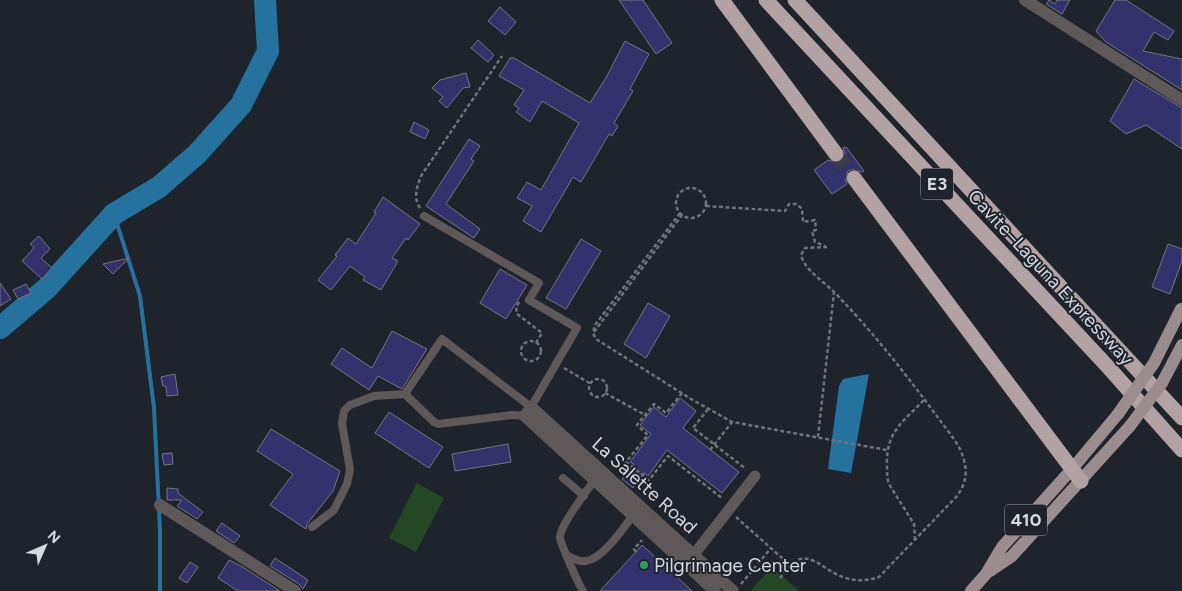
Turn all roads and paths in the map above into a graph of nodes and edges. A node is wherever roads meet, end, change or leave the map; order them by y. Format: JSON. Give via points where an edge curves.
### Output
{"nodes":[{"id":1,"x":722,"y":0,"type":"edge"},
{"id":2,"x":766,"y":0,"type":"edge"},
{"id":3,"x":795,"y":0,"type":"edge"},
{"id":4,"x":1025,"y":0,"type":"edge"},
{"id":5,"x":502,"y":56,"type":"dead end"},
{"id":6,"x":1182,"y":100,"type":"edge"},
{"id":7,"x":836,"y":154,"type":"tunnel mouth"},
{"id":8,"x":854,"y":178,"type":"tunnel mouth"},
{"id":9,"x":706,"y":206,"type":"junction"},
{"id":10,"x":681,"y":214,"type":"junction"},
{"id":11,"x":424,"y":216,"type":"joint"},
{"id":12,"x":834,"y":292,"type":"junction"},
{"id":13,"x":529,"y":300,"type":"junction"},
{"id":14,"x":1182,"y":308,"type":"edge"},
{"id":15,"x":536,"y":343,"type":"junction"},
{"id":16,"x":1182,"y":345,"type":"edge"},
{"id":17,"x":540,"y":355,"type":"junction"},
{"id":18,"x":546,"y":358,"type":"dead end"},
{"id":19,"x":564,"y":368,"type":"dead end"},
{"id":20,"x":591,"y":384,"type":"junction"},
{"id":21,"x":606,"y":393,"type":"junction"},
{"id":22,"x":682,"y":393,"type":"junction"},
{"id":23,"x":405,"y":394,"type":"junction"},
{"id":24,"x":691,"y":399,"type":"junction"},
{"id":25,"x":924,"y":400,"type":"junction"},
{"id":26,"x":688,"y":404,"type":"dead end"},
{"id":27,"x":708,"y":409,"type":"junction"},
{"id":28,"x":528,"y":412,"type":"junction"},
{"id":29,"x":646,"y":416,"type":"junction"},
{"id":30,"x":1182,"y":418,"type":"edge"},
{"id":31,"x":732,"y":422,"type":"junction"},
{"id":32,"x":818,"y":438,"type":"junction"},
{"id":33,"x":714,"y":445,"type":"junction"},
{"id":34,"x":710,"y":450,"type":"dead end"},
{"id":35,"x":887,"y":450,"type":"junction"},
{"id":36,"x":1182,"y":450,"type":"edge"},
{"id":37,"x":694,"y":471,"type":"dead end"},
{"id":38,"x":692,"y":474,"type":"junction"},
{"id":39,"x":1076,"y":475,"type":"junction"},
{"id":40,"x":598,"y":476,"type":"junction"},
{"id":41,"x":755,"y":476,"type":"joint"},
{"id":42,"x":564,"y":478,"type":"dead end"},
{"id":43,"x":584,"y":496,"type":"junction"},
{"id":44,"x":160,"y":504,"type":"dead end"},
{"id":45,"x":730,"y":508,"type":"junction"},
{"id":46,"x":637,"y":511,"type":"junction"},
{"id":47,"x":312,"y":528,"type":"dead end"},
{"id":48,"x":642,"y":540,"type":"dead end"},
{"id":49,"x":915,"y":542,"type":"junction"},
{"id":50,"x":771,"y":548,"type":"junction"},
{"id":51,"x":636,"y":552,"type":"dead end"},
{"id":52,"x":568,"y":555,"type":"junction"},
{"id":53,"x":690,"y":560,"type":"junction"},
{"id":54,"x":792,"y":566,"type":"junction"},
{"id":55,"x":780,"y":578,"type":"dead end"},
{"id":56,"x":735,"y":589,"type":"edge"},
{"id":57,"x":295,"y":591,"type":"edge"},
{"id":58,"x":584,"y":591,"type":"edge"},
{"id":59,"x":715,"y":591,"type":"edge"},
{"id":60,"x":971,"y":591,"type":"edge"}],
"edges":[{"from":1,"to":7,"type":"highway"},
{"from":2,"to":36,"type":"highway","name":"Cavite–Laguna Expressway","number":"E3"},
{"from":3,"to":30,"type":"highway","name":"Cavite–Laguna Expressway","number":"E3"},
{"from":4,"to":6,"type":"street"},
{"from":5,"to":11,"type":"path","via":[[421,176],[416,195]]},
{"from":8,"to":39,"type":"highway"},
{"from":9,"to":10,"type":"path","via":[[698,216],[690,218]]},
{"from":9,"to":10,"type":"path","via":[[702,192],[689,187],[680,192],[676,200]]},
{"from":9,"to":12,"type":"path","via":[[785,211],[790,204],[800,206],[803,222],[815,220],[816,230],[812,231],[815,242],[827,246],[805,248],[801,255],[803,263]]},
{"from":10,"to":22,"type":"path","via":[[595,325],[593,333],[596,339]]},
{"from":11,"to":13,"type":"lane","via":[[539,283]]},
{"from":12,"to":25,"type":"path","via":[[866,326]]},
{"from":12,"to":32,"type":"path"},
{"from":13,"to":15,"type":"path","via":[[521,299],[516,307],[517,314],[542,333]]},
{"from":13,"to":28,"type":"lane","via":[[577,328]]},
{"from":14,"to":39,"type":"main road","number":"410","bridge":true,"via":[[1146,376]]},
{"from":15,"to":17,"type":"path","via":[[541,350]]},
{"from":15,"to":17,"type":"path","via":[[527,342],[521,353],[523,358],[531,361]]},
{"from":16,"to":39,"type":"main road","number":"410","bridge":true,"via":[[1162,382],[1130,426]]},
{"from":17,"to":18,"type":"path"},
{"from":19,"to":20,"type":"path"},
{"from":20,"to":21,"type":"path","via":[[602,381],[606,385]]},
{"from":20,"to":21,"type":"path","via":[[589,389],[594,395],[599,397]]},
{"from":21,"to":29,"type":"path"},
{"from":22,"to":24,"type":"path"},
{"from":22,"to":29,"type":"path","via":[[666,413],[654,404]]},
{"from":23,"to":28,"type":"lane","via":[[438,424]]},
{"from":23,"to":28,"type":"lane","via":[[442,339]]},
{"from":23,"to":47,"type":"lane","via":[[374,396],[350,405],[344,411],[342,423],[350,470],[347,484],[334,510]]},
{"from":24,"to":26,"type":"path"},
{"from":24,"to":27,"type":"path"},
{"from":25,"to":35,"type":"path","via":[[898,427]]},
{"from":25,"to":49,"type":"path","via":[[958,446],[966,478],[957,496]]},
{"from":27,"to":31,"type":"path"},
{"from":27,"to":33,"type":"path","via":[[693,428]]},
{"from":28,"to":40,"type":"street","name":"La Salette Road"},
{"from":29,"to":38,"type":"path","via":[[637,426],[648,435],[626,462],[649,480],[668,456]]},
{"from":31,"to":32,"type":"path"},
{"from":31,"to":33,"type":"path"},
{"from":32,"to":35,"type":"path"},
{"from":33,"to":34,"type":"path"},
{"from":33,"to":41,"type":"path"},
{"from":35,"to":49,"type":"path","via":[[887,478],[914,524]]},
{"from":37,"to":38,"type":"path"},
{"from":38,"to":45,"type":"path"},
{"from":39,"to":60,"type":"main road","number":"410","via":[[1002,547]]},
{"from":40,"to":43,"type":"lane"},
{"from":40,"to":46,"type":"street","name":"La Salette Road"},
{"from":41,"to":45,"type":"street"},
{"from":42,"to":43,"type":"lane"},
{"from":43,"to":52,"type":"lane","via":[[560,532],[561,545]]},
{"from":44,"to":57,"type":"street"},
{"from":45,"to":50,"type":"path"},
{"from":45,"to":53,"type":"street"},
{"from":46,"to":52,"type":"lane","via":[[605,549],[592,559],[579,561]]},
{"from":46,"to":53,"type":"street","name":"La Salette Road"},
{"from":48,"to":51,"type":"path","via":[[634,549]]},
{"from":49,"to":54,"type":"path","via":[[879,577],[868,582],[844,580],[808,560],[798,560]]},
{"from":50,"to":54,"type":"path"},
{"from":50,"to":56,"type":"path"},
{"from":52,"to":58,"type":"lane"},
{"from":53,"to":56,"type":"street","name":"La Salette Road"},
{"from":53,"to":59,"type":"street","name":"La Salette Road"},
{"from":54,"to":55,"type":"path"}]}
